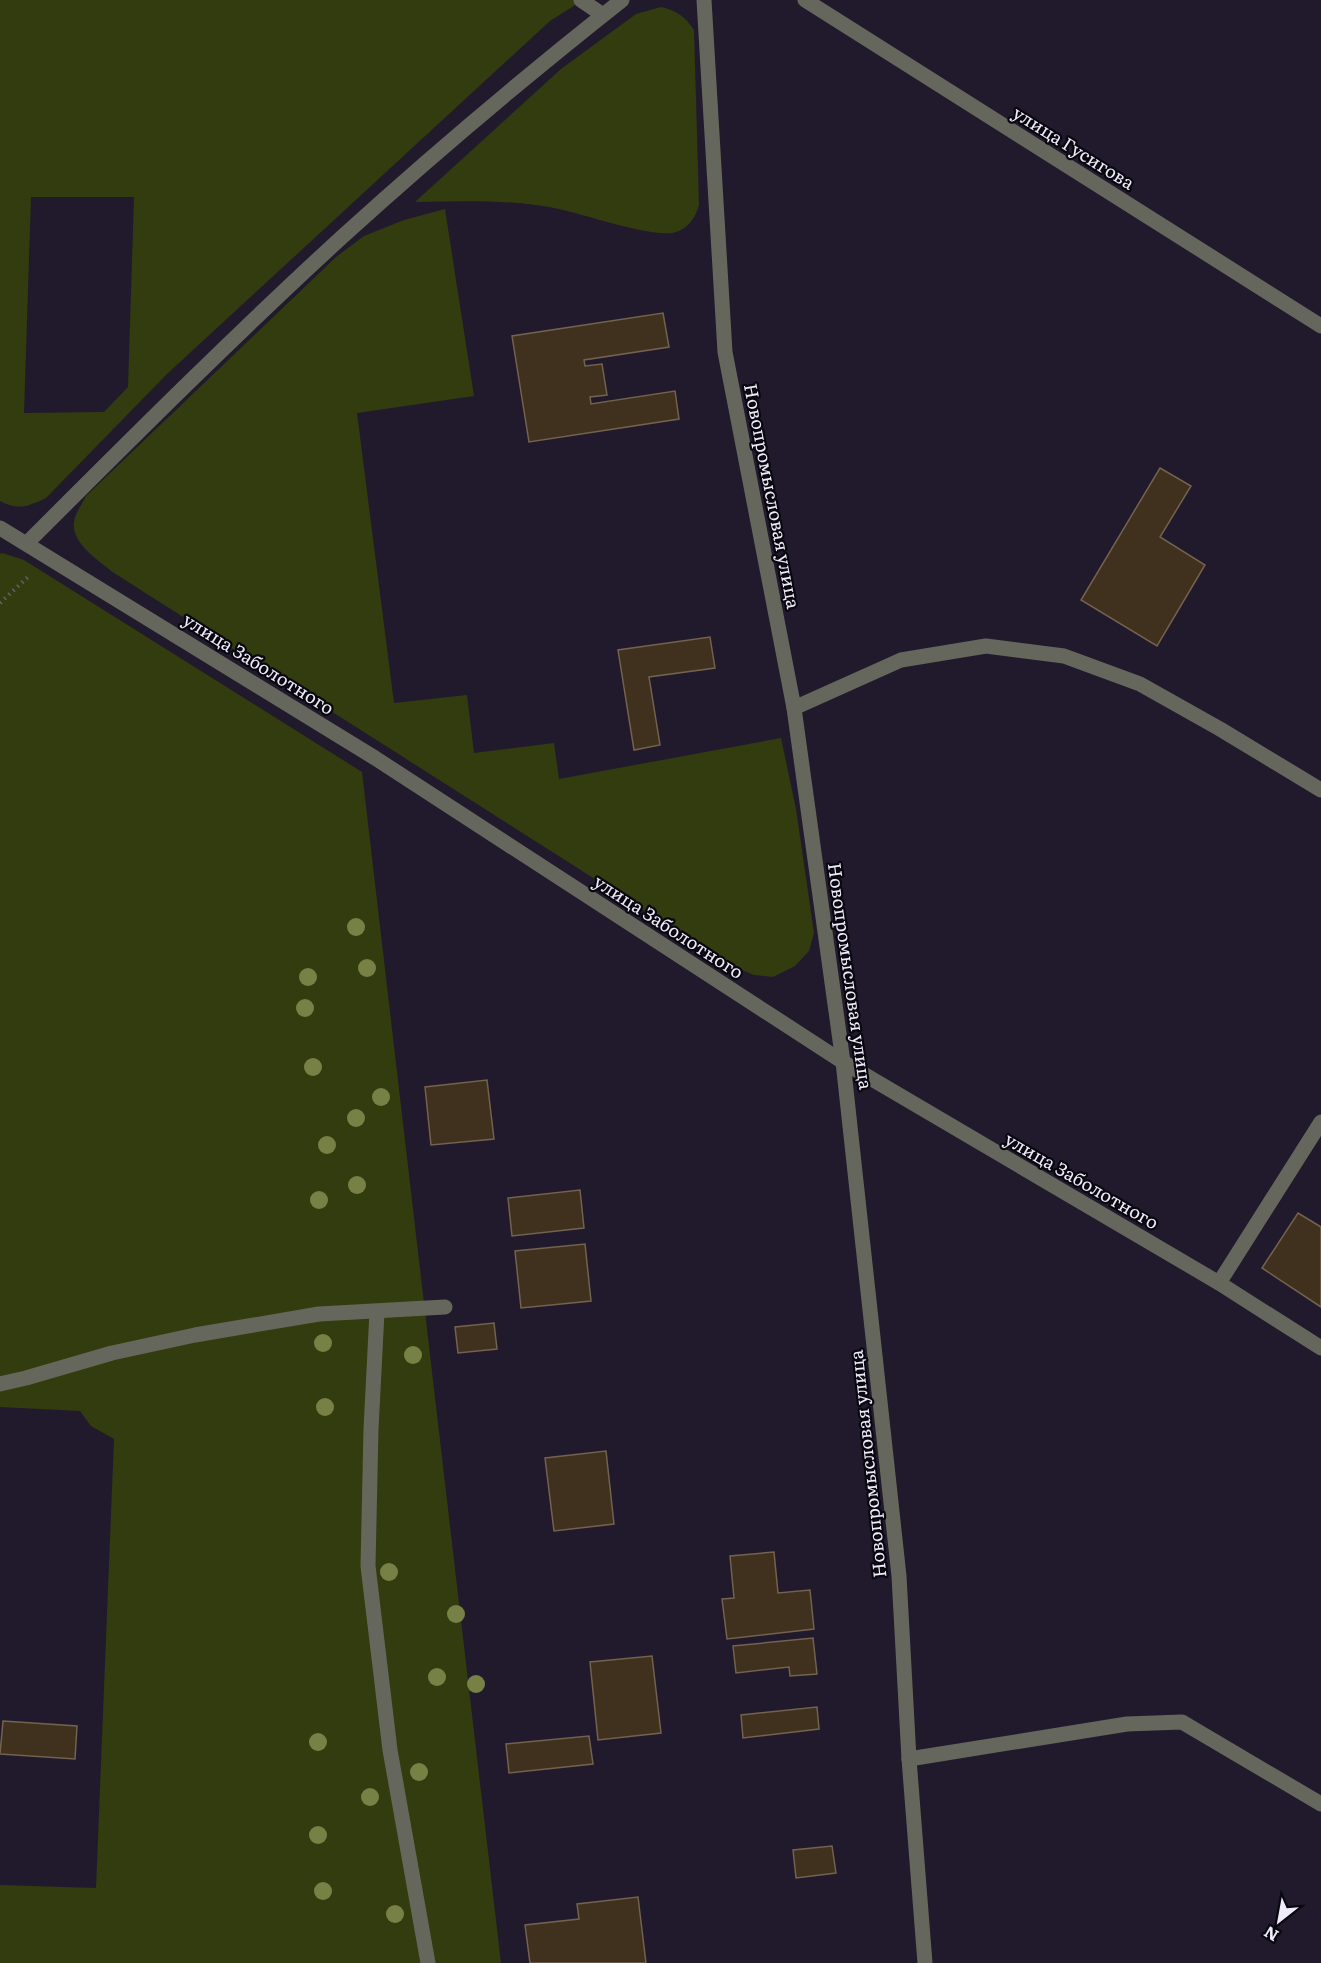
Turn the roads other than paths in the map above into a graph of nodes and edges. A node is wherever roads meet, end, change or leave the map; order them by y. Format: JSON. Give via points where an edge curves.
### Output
{"nodes":[{"id":1,"x":581,"y":0,"type":"edge"},
{"id":2,"x":622,"y":0,"type":"edge"},
{"id":3,"x":704,"y":0,"type":"edge"},
{"id":4,"x":805,"y":0,"type":"edge"},
{"id":5,"x":603,"y":15,"type":"junction"},
{"id":6,"x":1321,"y":326,"type":"edge"},
{"id":7,"x":0,"y":528,"type":"edge"},
{"id":8,"x":27,"y":543,"type":"junction"},
{"id":9,"x":794,"y":708,"type":"junction"},
{"id":10,"x":1321,"y":790,"type":"edge"},
{"id":11,"x":843,"y":1062,"type":"junction"},
{"id":12,"x":1321,"y":1122,"type":"edge"},
{"id":13,"x":1219,"y":1283,"type":"junction"},
{"id":14,"x":445,"y":1308,"type":"dead end"},
{"id":15,"x":377,"y":1312,"type":"junction"},
{"id":16,"x":1321,"y":1348,"type":"edge"},
{"id":17,"x":0,"y":1384,"type":"edge"},
{"id":18,"x":909,"y":1759,"type":"junction"},
{"id":19,"x":1321,"y":1804,"type":"edge"},
{"id":20,"x":428,"y":1963,"type":"edge"},
{"id":21,"x":925,"y":1963,"type":"edge"}],
"edges":[{"from":1,"to":5,"type":"street"},
{"from":2,"to":5,"type":"street"},
{"from":3,"to":9,"type":"street","name":"Новопромысловая улица","via":[[725,351]]},
{"from":4,"to":6,"type":"street","name":"улица Гусигова"},
{"from":5,"to":8,"type":"street","via":[[343,237],[168,402]]},
{"from":7,"to":8,"type":"street","name":"улица Заболотного"},
{"from":8,"to":11,"type":"street","name":"улица Заболотного","via":[[375,758]]},
{"from":9,"to":10,"type":"street","via":[[901,660],[986,646],[1064,656],[1140,684]]},
{"from":9,"to":11,"type":"street","name":"Новопромысловая улица"},
{"from":11,"to":13,"type":"street","name":"улица Заболотного"},
{"from":11,"to":18,"type":"street","name":"Новопромысловая улица","via":[[899,1576]]},
{"from":12,"to":13,"type":"street"},
{"from":13,"to":16,"type":"street","name":"улица Заболотного"},
{"from":14,"to":15,"type":"street"},
{"from":15,"to":17,"type":"street","via":[[319,1314],[195,1335]]},
{"from":15,"to":20,"type":"street","via":[[368,1566],[390,1750]]},
{"from":18,"to":19,"type":"street","via":[[1127,1724],[1182,1722]]},
{"from":18,"to":21,"type":"street","name":"Новопромысловая улица"}]}
